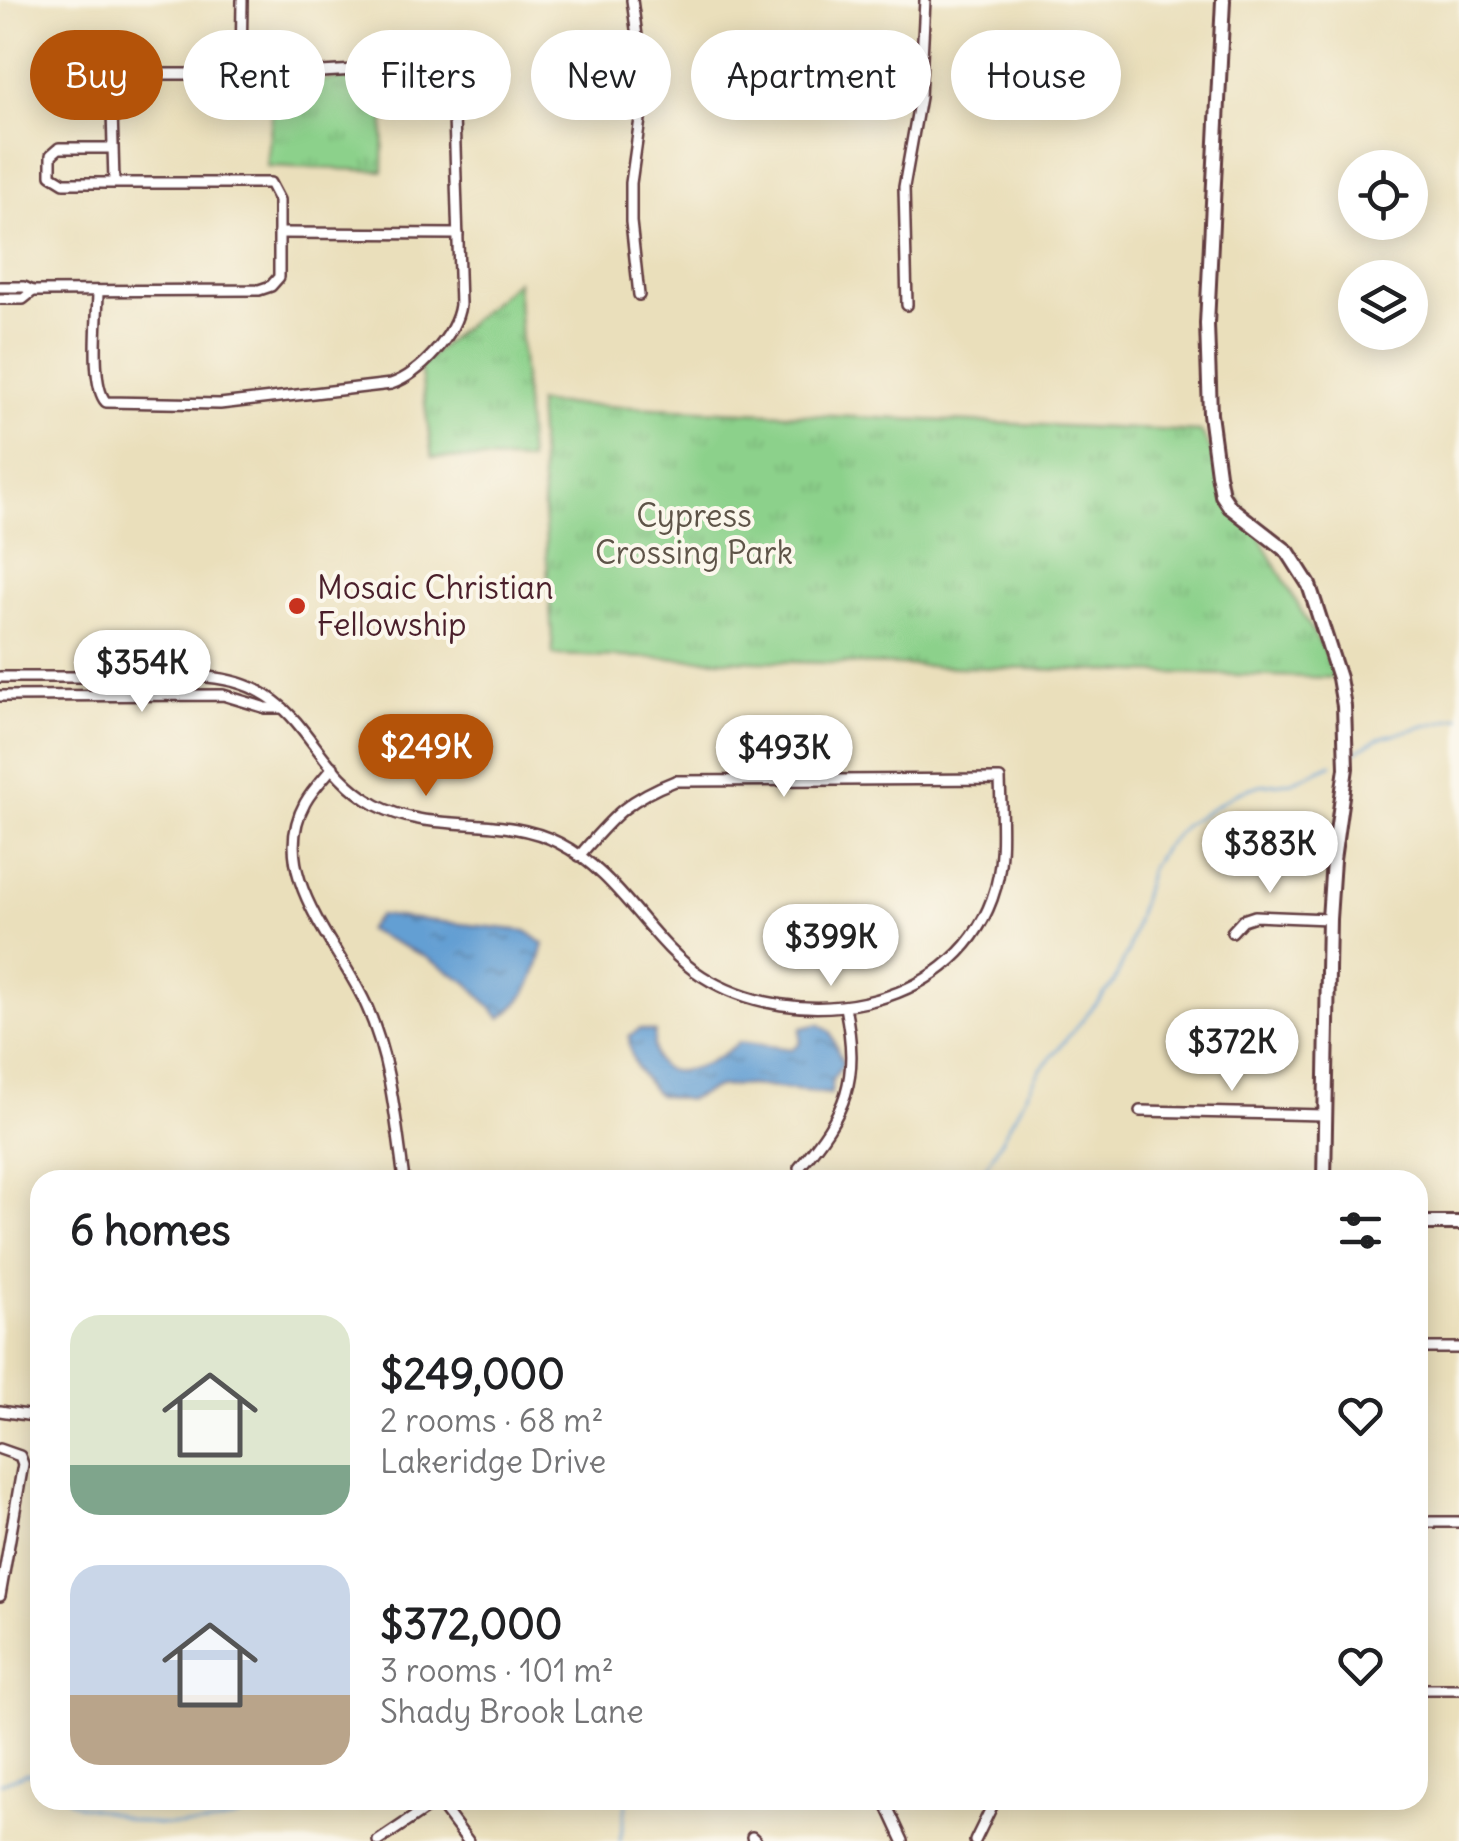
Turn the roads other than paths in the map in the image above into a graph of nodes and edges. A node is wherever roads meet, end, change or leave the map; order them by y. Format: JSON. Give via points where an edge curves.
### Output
{"nodes":[{"id":1,"x":242,"y":0,"type":"edge"},
{"id":2,"x":632,"y":0,"type":"edge"},
{"id":3,"x":925,"y":0,"type":"edge"},
{"id":4,"x":1223,"y":0,"type":"edge"},
{"id":5,"x":242,"y":30,"type":"edge"},
{"id":6,"x":325,"y":70,"type":"edge"},
{"id":7,"x":183,"y":74,"type":"edge"},
{"id":8,"x":112,"y":148,"type":"junction"},
{"id":9,"x":114,"y":182,"type":"junction"},
{"id":10,"x":279,"y":233,"type":"junction"},
{"id":11,"x":458,"y":234,"type":"junction"},
{"id":12,"x":0,"y":287,"type":"edge"},
{"id":13,"x":33,"y":291,"type":"junction"},
{"id":14,"x":98,"y":291,"type":"junction"},
{"id":15,"x":639,"y":296,"type":"dead end"},
{"id":16,"x":0,"y":299,"type":"edge"},
{"id":17,"x":907,"y":305,"type":"dead end"},
{"id":18,"x":0,"y":677,"type":"edge"},
{"id":19,"x":0,"y":696,"type":"edge"},
{"id":20,"x":283,"y":708,"type":"junction"},
{"id":21,"x":333,"y":766,"type":"junction"},
{"id":22,"x":580,"y":856,"type":"junction"},
{"id":23,"x":1329,"y":919,"type":"junction"},
{"id":24,"x":1232,"y":932,"type":"dead end"},
{"id":25,"x":845,"y":1007,"type":"junction"},
{"id":26,"x":1140,"y":1112,"type":"dead end"},
{"id":27,"x":1324,"y":1115,"type":"junction"},
{"id":28,"x":799,"y":1168,"type":"dead end"},
{"id":29,"x":402,"y":1170,"type":"edge"},
{"id":30,"x":1324,"y":1170,"type":"edge"},
{"id":31,"x":1428,"y":1223,"type":"edge"},
{"id":32,"x":1459,"y":1223,"type":"edge"},
{"id":33,"x":1428,"y":1348,"type":"edge"},
{"id":34,"x":1459,"y":1348,"type":"edge"},
{"id":35,"x":0,"y":1411,"type":"edge"},
{"id":36,"x":30,"y":1416,"type":"edge"},
{"id":37,"x":0,"y":1450,"type":"edge"},
{"id":38,"x":1428,"y":1522,"type":"edge"},
{"id":39,"x":1459,"y":1522,"type":"edge"},
{"id":40,"x":0,"y":1526,"type":"edge"},
{"id":41,"x":12,"y":1528,"type":"junction"},
{"id":42,"x":0,"y":1596,"type":"edge"},
{"id":43,"x":1428,"y":1689,"type":"edge"},
{"id":44,"x":1459,"y":1689,"type":"edge"},
{"id":45,"x":424,"y":1810,"type":"edge"},
{"id":46,"x":446,"y":1810,"type":"edge"},
{"id":47,"x":889,"y":1810,"type":"edge"},
{"id":48,"x":990,"y":1810,"type":"edge"},
{"id":49,"x":378,"y":1841,"type":"edge"},
{"id":50,"x":468,"y":1841,"type":"edge"},
{"id":51,"x":903,"y":1841,"type":"edge"},
{"id":52,"x":975,"y":1841,"type":"edge"}],
"edges":[{"from":1,"to":5,"type":"street"},
{"from":2,"to":15,"type":"street","via":[[642,72],[631,202]]},
{"from":3,"to":17,"type":"street","via":[[920,97],[904,186]]},
{"from":4,"to":23,"type":"street","via":[[1207,324],[1210,414],[1222,495],[1237,515],[1288,552],[1309,585],[1339,678],[1346,768]]},
{"from":6,"to":11,"type":"street","via":[[408,67],[436,76],[451,93]]},
{"from":7,"to":8,"type":"street","via":[[119,74],[112,80]]},
{"from":8,"to":9,"type":"street"},
{"from":8,"to":9,"type":"street","via":[[59,148],[50,164],[51,175],[64,182]]},
{"from":9,"to":10,"type":"street","via":[[270,184],[279,200]]},
{"from":10,"to":11,"type":"street"},
{"from":10,"to":14,"type":"street","via":[[279,277],[259,290]]},
{"from":11,"to":14,"type":"street","via":[[457,325],[409,378],[392,384],[220,404],[106,402],[100,396]]},
{"from":12,"to":13,"type":"street"},
{"from":13,"to":14,"type":"street"},
{"from":13,"to":16,"type":"street","via":[[22,299]]},
{"from":18,"to":20,"type":"street","via":[[231,679],[270,695]]},
{"from":19,"to":20,"type":"street","via":[[224,696]]},
{"from":20,"to":21,"type":"street"},
{"from":21,"to":22,"type":"street","via":[[354,790],[401,815],[518,828]]},
{"from":21,"to":29,"type":"street","via":[[305,804],[295,832],[298,877],[368,1008]]},
{"from":22,"to":25,"type":"street","via":[[700,974],[768,1003]]},
{"from":22,"to":25,"type":"street","via":[[618,811],[675,781],[1000,779],[999,877],[964,945],[893,995]]},
{"from":23,"to":24,"type":"street","via":[[1255,916]]},
{"from":23,"to":27,"type":"street"},
{"from":25,"to":28,"type":"street","via":[[852,1040],[848,1095]]},
{"from":26,"to":27,"type":"street"},
{"from":27,"to":30,"type":"street"},
{"from":31,"to":32,"type":"street"},
{"from":33,"to":34,"type":"street"},
{"from":35,"to":36,"type":"street"},
{"from":37,"to":41,"type":"street","via":[[20,1456],[23,1464]]},
{"from":38,"to":39,"type":"street"},
{"from":40,"to":41,"type":"street"},
{"from":41,"to":42,"type":"street"},
{"from":43,"to":44,"type":"street"},
{"from":45,"to":49,"type":"street"},
{"from":46,"to":50,"type":"street"},
{"from":47,"to":51,"type":"street"},
{"from":48,"to":52,"type":"street"}]}
